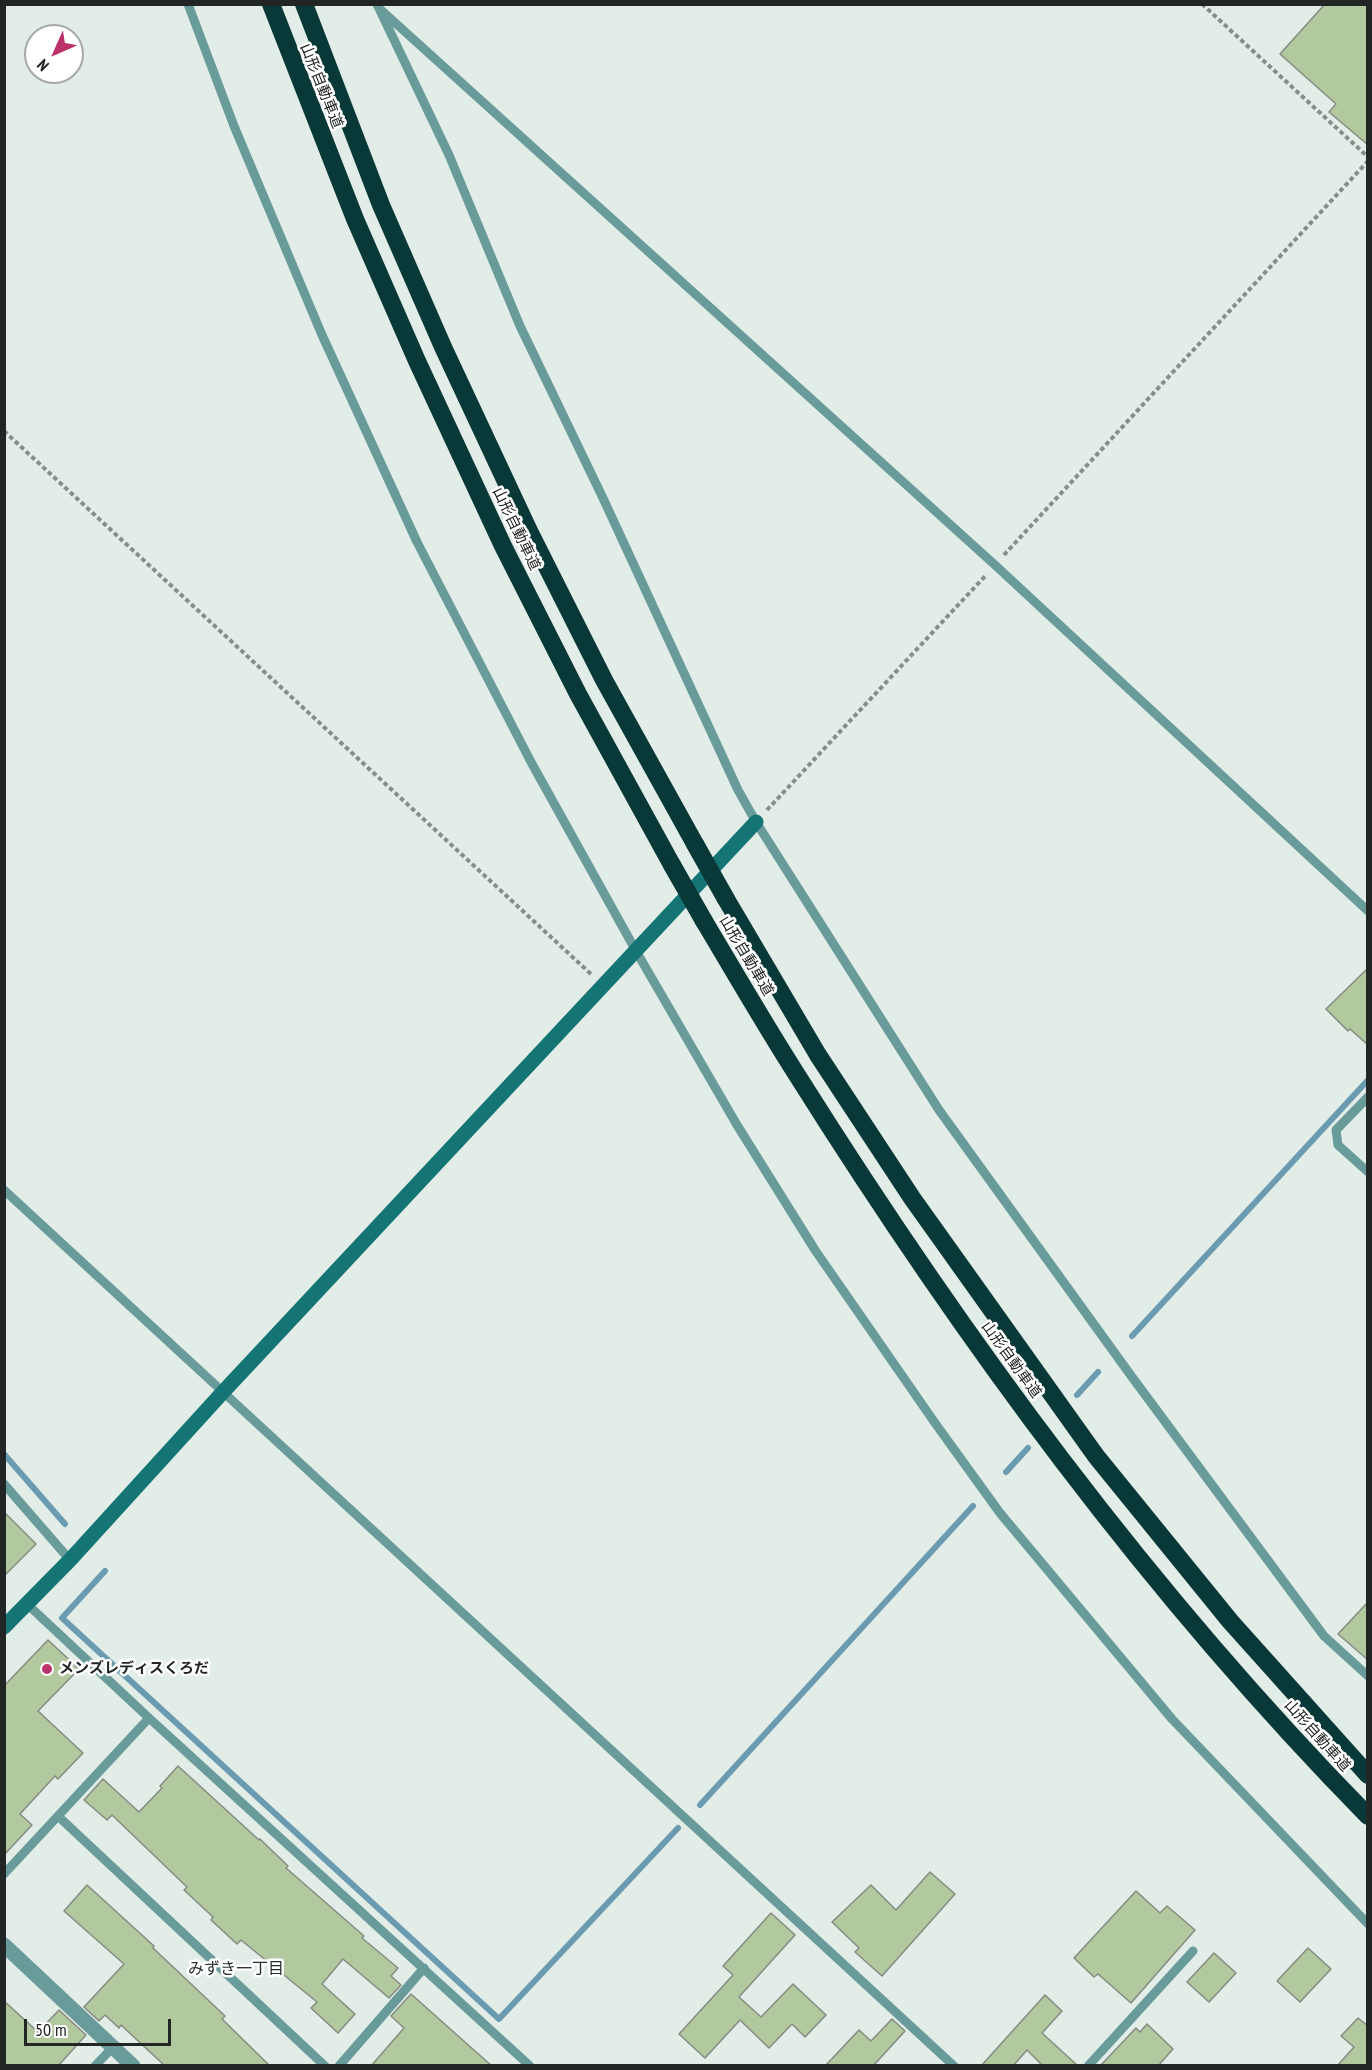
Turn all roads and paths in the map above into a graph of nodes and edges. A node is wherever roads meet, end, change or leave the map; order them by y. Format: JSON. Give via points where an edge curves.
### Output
{"nodes":[{"id":1,"x":188,"y":4,"type":"edge"},
{"id":2,"x":304,"y":4,"type":"edge"},
{"id":3,"x":1202,"y":4,"type":"edge"},
{"id":4,"x":272,"y":6,"type":"edge"},
{"id":5,"x":378,"y":6,"type":"edge"},
{"id":6,"x":1368,"y":159,"type":"edge"},
{"id":7,"x":4,"y":431,"type":"edge"},
{"id":8,"x":995,"y":565,"type":"junction"},
{"id":9,"x":756,"y":822,"type":"junction"},
{"id":10,"x":1368,"y":911,"type":"edge"},
{"id":11,"x":636,"y":951,"type":"junction"},
{"id":12,"x":603,"y":986,"type":"junction"},
{"id":13,"x":1368,"y":1097,"type":"edge"},
{"id":14,"x":1368,"y":1172,"type":"edge"},
{"id":15,"x":4,"y":1190,"type":"edge"},
{"id":16,"x":223,"y":1392,"type":"junction"},
{"id":17,"x":4,"y":1484,"type":"edge"},
{"id":18,"x":70,"y":1560,"type":"junction"},
{"id":19,"x":27,"y":1604,"type":"junction"},
{"id":20,"x":4,"y":1628,"type":"edge"},
{"id":21,"x":1368,"y":1677,"type":"edge"},
{"id":22,"x":149,"y":1718,"type":"junction"},
{"id":23,"x":1368,"y":1775,"type":"edge"},
{"id":24,"x":1368,"y":1816,"type":"edge"},
{"id":25,"x":59,"y":1817,"type":"junction"},
{"id":26,"x":4,"y":1874,"type":"edge"},
{"id":27,"x":1368,"y":1924,"type":"edge"},
{"id":28,"x":4,"y":1945,"type":"edge"},
{"id":29,"x":1193,"y":1951,"type":"dead end"},
{"id":30,"x":424,"y":1968,"type":"junction"},
{"id":31,"x":113,"y":2047,"type":"junction"},
{"id":32,"x":949,"y":2064,"type":"edge"},
{"id":33,"x":95,"y":2066,"type":"edge"},
{"id":34,"x":133,"y":2066,"type":"edge"},
{"id":35,"x":325,"y":2066,"type":"edge"},
{"id":36,"x":339,"y":2066,"type":"edge"},
{"id":37,"x":530,"y":2066,"type":"edge"},
{"id":38,"x":1088,"y":2066,"type":"edge"}],
"edges":[{"from":1,"to":11,"type":"lane","via":[[234,126],[322,335],[417,542],[531,762]]},
{"from":2,"to":23,"type":"highway","name":"山形自動車道","bridge":true,"via":[[381,204],[529,531],[604,680],[818,1054],[912,1198],[1089,1447],[1230,1621]]},
{"from":3,"to":6,"type":"path"},
{"from":4,"to":24,"type":"highway","name":"山形自動車道","bridge":true,"via":[[355,219],[503,546],[578,694],[672,865],[796,1074],[981,1351],[1077,1479],[1205,1639]]},
{"from":5,"to":8,"type":"lane"},
{"from":5,"to":9,"type":"lane","via":[[449,155],[520,326]]},
{"from":6,"to":8,"type":"path"},
{"from":7,"to":12,"type":"path"},
{"from":8,"to":9,"type":"path"},
{"from":8,"to":10,"type":"lane"},
{"from":9,"to":11,"type":"street"},
{"from":9,"to":21,"type":"lane","via":[[939,1110],[1324,1636]]},
{"from":11,"to":12,"type":"street"},
{"from":11,"to":27,"type":"lane","via":[[815,1250],[1000,1513],[1172,1719]]},
{"from":12,"to":16,"type":"street"},
{"from":13,"to":14,"type":"lane","via":[[1336,1130],[1338,1145]]},
{"from":15,"to":16,"type":"lane"},
{"from":16,"to":18,"type":"street"},
{"from":16,"to":32,"type":"lane"},
{"from":17,"to":18,"type":"lane"},
{"from":18,"to":19,"type":"street"},
{"from":19,"to":20,"type":"street"},
{"from":19,"to":22,"type":"lane"},
{"from":22,"to":25,"type":"lane"},
{"from":22,"to":30,"type":"lane"},
{"from":25,"to":26,"type":"lane"},
{"from":25,"to":35,"type":"lane"},
{"from":28,"to":31,"type":"street"},
{"from":29,"to":38,"type":"lane"},
{"from":30,"to":36,"type":"lane"},
{"from":30,"to":37,"type":"lane"},
{"from":31,"to":33,"type":"lane"},
{"from":31,"to":34,"type":"street"}]}
